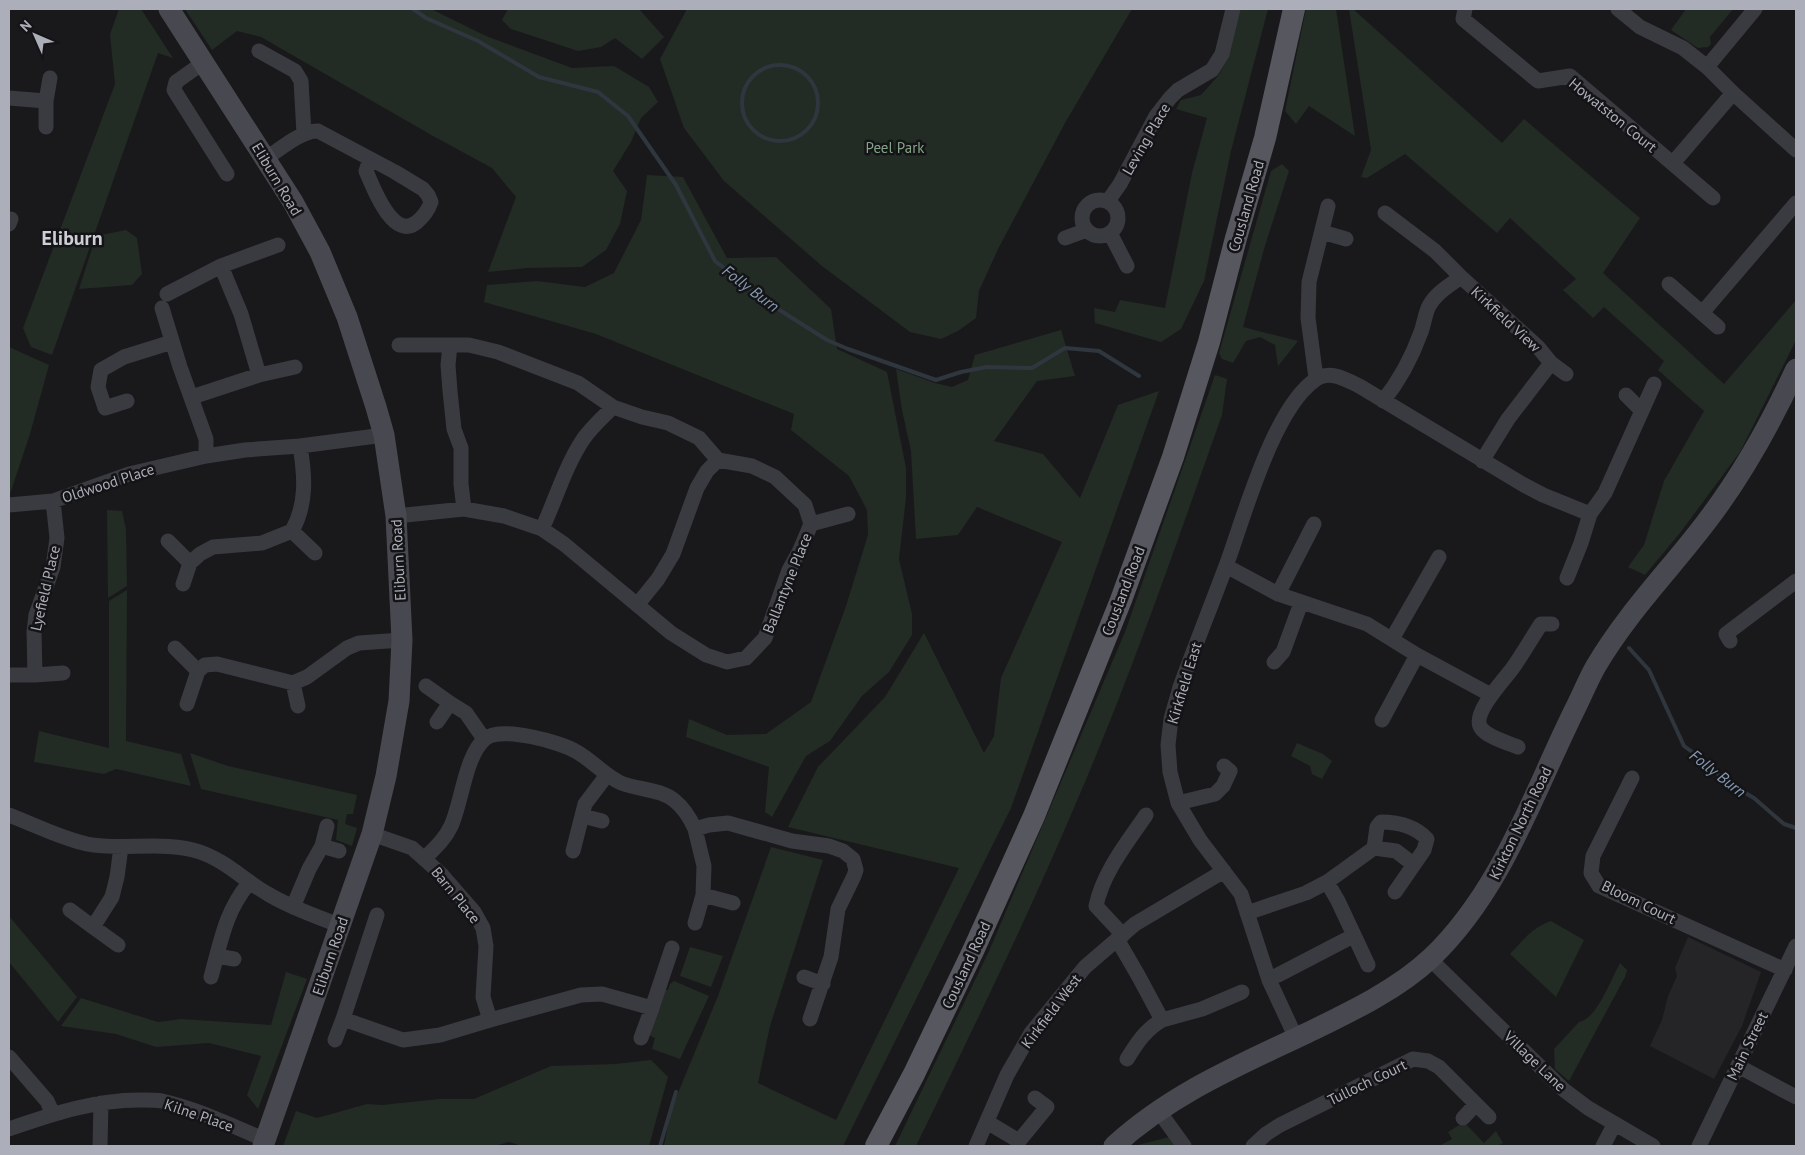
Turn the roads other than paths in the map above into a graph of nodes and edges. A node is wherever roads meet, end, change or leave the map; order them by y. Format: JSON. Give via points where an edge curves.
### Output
{"nodes":[{"id":1,"x":169,"y":9,"type":"edge"},
{"id":2,"x":1233,"y":9,"type":"edge"},
{"id":3,"x":1294,"y":9,"type":"edge"},
{"id":4,"x":1465,"y":9,"type":"edge"},
{"id":5,"x":1618,"y":9,"type":"edge"},
{"id":6,"x":1755,"y":9,"type":"edge"},
{"id":7,"x":259,"y":51,"type":"dead end"},
{"id":8,"x":204,"y":62,"type":"junction"},
{"id":9,"x":1707,"y":67,"type":"junction"},
{"id":10,"x":50,"y":78,"type":"dead end"},
{"id":11,"x":1733,"y":93,"type":"junction"},
{"id":12,"x":9,"y":98,"type":"edge"},
{"id":13,"x":46,"y":102,"type":"junction"},
{"id":14,"x":46,"y":127,"type":"dead end"},
{"id":15,"x":304,"y":134,"type":"junction"},
{"id":16,"x":1796,"y":150,"type":"edge"},
{"id":17,"x":265,"y":159,"type":"junction"},
{"id":18,"x":370,"y":159,"type":"junction"},
{"id":19,"x":1673,"y":163,"type":"junction"},
{"id":20,"x":227,"y":174,"type":"dead end"},
{"id":21,"x":1713,"y":198,"type":"dead end"},
{"id":22,"x":1108,"y":201,"type":"junction"},
{"id":23,"x":1796,"y":203,"type":"edge"},
{"id":24,"x":1328,"y":206,"type":"dead end"},
{"id":25,"x":1385,"y":212,"type":"dead end"},
{"id":26,"x":1087,"y":230,"type":"junction"},
{"id":27,"x":1322,"y":232,"type":"junction"},
{"id":28,"x":1110,"y":233,"type":"junction"},
{"id":29,"x":1065,"y":238,"type":"dead end"},
{"id":30,"x":1346,"y":239,"type":"dead end"},
{"id":31,"x":278,"y":245,"type":"dead end"},
{"id":32,"x":221,"y":266,"type":"junction"},
{"id":33,"x":1127,"y":266,"type":"dead end"},
{"id":34,"x":1460,"y":277,"type":"junction"},
{"id":35,"x":1669,"y":284,"type":"dead end"},
{"id":36,"x":1702,"y":313,"type":"junction"},
{"id":37,"x":1718,"y":327,"type":"dead end"},
{"id":38,"x":172,"y":342,"type":"junction"},
{"id":39,"x":399,"y":345,"type":"dead end"},
{"id":40,"x":450,"y":345,"type":"junction"},
{"id":41,"x":1551,"y":363,"type":"junction"},
{"id":42,"x":295,"y":367,"type":"dead end"},
{"id":43,"x":1796,"y":369,"type":"edge"},
{"id":44,"x":1566,"y":374,"type":"dead end"},
{"id":45,"x":260,"y":375,"type":"junction"},
{"id":46,"x":1316,"y":378,"type":"junction"},
{"id":47,"x":1654,"y":384,"type":"dead end"},
{"id":48,"x":1626,"y":396,"type":"dead end"},
{"id":49,"x":192,"y":397,"type":"junction"},
{"id":50,"x":127,"y":401,"type":"dead end"},
{"id":51,"x":1384,"y":401,"type":"junction"},
{"id":52,"x":613,"y":407,"type":"junction"},
{"id":53,"x":1641,"y":410,"type":"junction"},
{"id":54,"x":384,"y":435,"type":"junction"},
{"id":55,"x":300,"y":446,"type":"junction"},
{"id":56,"x":206,"y":456,"type":"junction"},
{"id":57,"x":718,"y":460,"type":"junction"},
{"id":58,"x":1482,"y":461,"type":"junction"},
{"id":59,"x":53,"y":501,"type":"junction"},
{"id":60,"x":9,"y":505,"type":"edge"},
{"id":61,"x":464,"y":509,"type":"junction"},
{"id":62,"x":848,"y":514,"type":"dead end"},
{"id":63,"x":1590,"y":514,"type":"junction"},
{"id":64,"x":396,"y":516,"type":"junction"},
{"id":65,"x":811,"y":524,"type":"junction"},
{"id":66,"x":1314,"y":524,"type":"dead end"},
{"id":67,"x":542,"y":529,"type":"junction"},
{"id":68,"x":292,"y":531,"type":"junction"},
{"id":69,"x":168,"y":541,"type":"dead end"},
{"id":70,"x":315,"y":553,"type":"dead end"},
{"id":71,"x":1439,"y":557,"type":"dead end"},
{"id":72,"x":190,"y":563,"type":"junction"},
{"id":73,"x":1226,"y":566,"type":"junction"},
{"id":74,"x":1567,"y":578,"type":"dead end"},
{"id":75,"x":1796,"y":581,"type":"edge"},
{"id":76,"x":183,"y":584,"type":"dead end"},
{"id":77,"x":1278,"y":594,"type":"junction"},
{"id":78,"x":1301,"y":603,"type":"junction"},
{"id":79,"x":637,"y":605,"type":"junction"},
{"id":80,"x":1552,"y":624,"type":"dead end"},
{"id":81,"x":1724,"y":632,"type":"dead end"},
{"id":82,"x":1392,"y":639,"type":"junction"},
{"id":83,"x":402,"y":640,"type":"junction"},
{"id":84,"x":175,"y":648,"type":"dead end"},
{"id":85,"x":1417,"y":655,"type":"junction"},
{"id":86,"x":1274,"y":662,"type":"dead end"},
{"id":87,"x":198,"y":671,"type":"junction"},
{"id":88,"x":63,"y":673,"type":"dead end"},
{"id":89,"x":9,"y":675,"type":"edge"},
{"id":90,"x":35,"y":675,"type":"junction"},
{"id":91,"x":293,"y":683,"type":"junction"},
{"id":92,"x":426,"y":686,"type":"dead end"},
{"id":93,"x":1491,"y":695,"type":"junction"},
{"id":94,"x":450,"y":703,"type":"junction"},
{"id":95,"x":187,"y":704,"type":"dead end"},
{"id":96,"x":298,"y":706,"type":"dead end"},
{"id":97,"x":1382,"y":720,"type":"dead end"},
{"id":98,"x":437,"y":722,"type":"dead end"},
{"id":99,"x":484,"y":738,"type":"junction"},
{"id":100,"x":1518,"y":747,"type":"dead end"},
{"id":101,"x":1230,"y":770,"type":"dead end"},
{"id":102,"x":608,"y":775,"type":"junction"},
{"id":103,"x":1632,"y":778,"type":"dead end"},
{"id":104,"x":1178,"y":804,"type":"junction"},
{"id":105,"x":9,"y":815,"type":"edge"},
{"id":106,"x":1146,"y":815,"type":"dead end"},
{"id":107,"x":583,"y":816,"type":"junction"},
{"id":108,"x":602,"y":822,"type":"dead end"},
{"id":109,"x":328,"y":826,"type":"dead end"},
{"id":110,"x":695,"y":829,"type":"junction"},
{"id":111,"x":372,"y":834,"type":"junction"},
{"id":112,"x":322,"y":846,"type":"junction"},
{"id":113,"x":121,"y":847,"type":"junction"},
{"id":114,"x":1374,"y":848,"type":"junction"},
{"id":115,"x":573,"y":851,"type":"dead end"},
{"id":116,"x":339,"y":852,"type":"dead end"},
{"id":117,"x":425,"y":858,"type":"junction"},
{"id":118,"x":1413,"y":864,"type":"junction"},
{"id":119,"x":1224,"y":871,"type":"junction"},
{"id":120,"x":1327,"y":882,"type":"junction"},
{"id":121,"x":249,"y":883,"type":"junction"},
{"id":122,"x":1394,"y":892,"type":"dead end"},
{"id":123,"x":703,"y":895,"type":"junction"},
{"id":124,"x":733,"y":903,"type":"dead end"},
{"id":125,"x":293,"y":907,"type":"junction"},
{"id":126,"x":70,"y":910,"type":"dead end"},
{"id":127,"x":1247,"y":913,"type":"junction"},
{"id":128,"x":377,"y":915,"type":"dead end"},
{"id":129,"x":695,"y":923,"type":"dead end"},
{"id":130,"x":341,"y":926,"type":"junction"},
{"id":131,"x":93,"y":927,"type":"junction"},
{"id":132,"x":1353,"y":936,"type":"junction"},
{"id":133,"x":1120,"y":937,"type":"junction"},
{"id":134,"x":118,"y":946,"type":"dead end"},
{"id":135,"x":1796,"y":946,"type":"edge"},
{"id":136,"x":672,"y":948,"type":"dead end"},
{"id":137,"x":217,"y":956,"type":"junction"},
{"id":138,"x":234,"y":959,"type":"dead end"},
{"id":139,"x":1430,"y":959,"type":"junction"},
{"id":140,"x":1368,"y":965,"type":"dead end"},
{"id":141,"x":1785,"y":970,"type":"junction"},
{"id":142,"x":1278,"y":975,"type":"dead end"},
{"id":143,"x":211,"y":977,"type":"dead end"},
{"id":144,"x":804,"y":977,"type":"dead end"},
{"id":145,"x":823,"y":984,"type":"junction"},
{"id":146,"x":1242,"y":992,"type":"dead end"},
{"id":147,"x":652,"y":1008,"type":"junction"},
{"id":148,"x":343,"y":1019,"type":"junction"},
{"id":149,"x":810,"y":1019,"type":"dead end"},
{"id":150,"x":490,"y":1020,"type":"junction"},
{"id":151,"x":1162,"y":1020,"type":"junction"},
{"id":152,"x":642,"y":1038,"type":"dead end"},
{"id":153,"x":1296,"y":1038,"type":"junction"},
{"id":154,"x":335,"y":1040,"type":"dead end"},
{"id":155,"x":9,"y":1057,"type":"edge"},
{"id":156,"x":1126,"y":1059,"type":"dead end"},
{"id":157,"x":1738,"y":1066,"type":"junction"},
{"id":158,"x":1796,"y":1097,"type":"edge"},
{"id":159,"x":1035,"y":1098,"type":"dead end"},
{"id":160,"x":101,"y":1103,"type":"junction"},
{"id":161,"x":1476,"y":1104,"type":"junction"},
{"id":162,"x":1158,"y":1110,"type":"junction"},
{"id":163,"x":53,"y":1114,"type":"junction"},
{"id":164,"x":1488,"y":1117,"type":"dead end"},
{"id":165,"x":1463,"y":1118,"type":"dead end"},
{"id":166,"x":987,"y":1122,"type":"junction"},
{"id":167,"x":1614,"y":1124,"type":"junction"},
{"id":168,"x":9,"y":1129,"type":"edge"},
{"id":169,"x":265,"y":1143,"type":"edge"},
{"id":170,"x":1023,"y":1144,"type":"edge"},
{"id":171,"x":100,"y":1146,"type":"edge"},
{"id":172,"x":876,"y":1146,"type":"edge"},
{"id":173,"x":976,"y":1146,"type":"edge"},
{"id":174,"x":1114,"y":1146,"type":"edge"},
{"id":175,"x":1184,"y":1146,"type":"edge"},
{"id":176,"x":1253,"y":1146,"type":"edge"},
{"id":177,"x":1602,"y":1146,"type":"edge"},
{"id":178,"x":1653,"y":1146,"type":"edge"},
{"id":179,"x":1699,"y":1146,"type":"edge"}],
"edges":[{"from":1,"to":8,"type":"street","name":"Eliburn Road"},
{"from":2,"to":22,"type":"street","name":"Leving Place","via":[[1222,54],[1212,70],[1170,98],[1156,116]]},
{"from":3,"to":172,"type":"main road","name":"Cousland Road","via":[[1265,138],[1210,342],[1167,475],[1121,600],[1034,816],[973,951]]},
{"from":4,"to":19,"type":"street","name":"Howatston Court","via":[[1463,18],[1538,81],[1570,76]]},
{"from":5,"to":9,"type":"street","via":[[1640,28],[1684,48]]},
{"from":6,"to":9,"type":"street"},
{"from":7,"to":15,"type":"street","via":[[295,71],[301,81]]},
{"from":8,"to":17,"type":"street","name":"Eliburn Road"},
{"from":8,"to":20,"type":"street","via":[[176,82],[174,90]]},
{"from":9,"to":11,"type":"street"},
{"from":10,"to":13,"type":"street"},
{"from":11,"to":16,"type":"street"},
{"from":11,"to":19,"type":"street"},
{"from":12,"to":13,"type":"street"},
{"from":13,"to":14,"type":"street"},
{"from":15,"to":17,"type":"street"},
{"from":15,"to":18,"type":"street","via":[[318,131]]},
{"from":17,"to":54,"type":"street","name":"Eliburn Road","via":[[320,252],[347,317]]},
{"from":18,"to":18,"type":"street","via":[[428,195],[431,202],[428,210],[412,226],[404,226],[392,219],[383,206],[366,171]]},
{"from":19,"to":21,"type":"street","name":"Howatston Court"},
{"from":22,"to":26,"type":"street","via":[[1096,200],[1085,207],[1082,219]]},
{"from":22,"to":28,"type":"street","via":[[1118,214],[1117,225]]},
{"from":23,"to":36,"type":"street"},
{"from":24,"to":27,"type":"street"},
{"from":25,"to":34,"type":"street","name":"Kirkfield View","via":[[1435,252]]},
{"from":26,"to":28,"type":"street","via":[[1098,236]]},
{"from":26,"to":29,"type":"street"},
{"from":27,"to":30,"type":"street"},
{"from":27,"to":46,"type":"street","via":[[1309,282],[1308,318]]},
{"from":28,"to":33,"type":"street"},
{"from":31,"to":32,"type":"street"},
{"from":32,"to":38,"type":"street","via":[[164,301]]},
{"from":32,"to":45,"type":"street","via":[[241,314]]},
{"from":34,"to":41,"type":"street","name":"Kirkfield View","via":[[1538,347]]},
{"from":34,"to":51,"type":"street","name":"Kirkfield View","via":[[1438,293],[1429,306],[1412,356]]},
{"from":35,"to":36,"type":"street"},
{"from":36,"to":37,"type":"street"},
{"from":38,"to":49,"type":"street"},
{"from":38,"to":50,"type":"street","via":[[124,357],[101,370],[98,387],[100,411]]},
{"from":39,"to":40,"type":"street"},
{"from":40,"to":52,"type":"street","via":[[468,345],[498,352],[578,383]]},
{"from":40,"to":61,"type":"street","via":[[450,391],[454,429],[461,448]]},
{"from":41,"to":44,"type":"street","name":"Kirkfield View"},
{"from":41,"to":58,"type":"street","name":"Kirkfield View","via":[[1508,419]]},
{"from":42,"to":45,"type":"street"},
{"from":43,"to":139,"type":"street","name":"Kirkton North Road","via":[[1744,469],[1706,522],[1624,622],[1595,668],[1501,867],[1467,919]]},
{"from":45,"to":49,"type":"street"},
{"from":46,"to":51,"type":"street","via":[[1342,377]]},
{"from":46,"to":73,"type":"street","name":"Kirkfield East","via":[[1292,406],[1268,448]]},
{"from":47,"to":53,"type":"street"},
{"from":48,"to":53,"type":"street"},
{"from":49,"to":56,"type":"street","via":[[206,439]]},
{"from":51,"to":58,"type":"street"},
{"from":52,"to":57,"type":"street","via":[[668,423],[699,438]]},
{"from":52,"to":67,"type":"street","via":[[585,437],[573,456]]},
{"from":53,"to":63,"type":"street","via":[[1605,493]]},
{"from":54,"to":55,"type":"street","name":"Oldwood Place"},
{"from":54,"to":64,"type":"street","name":"Eliburn Road"},
{"from":55,"to":56,"type":"street","name":"Oldwood Place"},
{"from":55,"to":68,"type":"street","via":[[305,473],[303,501]]},
{"from":56,"to":59,"type":"street","name":"Oldwood Place","via":[[129,474]]},
{"from":57,"to":65,"type":"street","name":"Ballantyne Place","via":[[752,466],[775,477],[805,505]]},
{"from":57,"to":79,"type":"street","via":[[696,488],[673,554]]},
{"from":58,"to":63,"type":"street","via":[[1543,496]]},
{"from":59,"to":60,"type":"street","name":"Oldwood Place"},
{"from":59,"to":90,"type":"street","name":"Lyefield Place","via":[[56,538],[53,567],[36,615]]},
{"from":61,"to":64,"type":"street","name":"Ballantyne Place"},
{"from":61,"to":67,"type":"street","name":"Ballantyne Place","via":[[504,516]]},
{"from":62,"to":65,"type":"street","name":"Ballantyne Place"},
{"from":63,"to":74,"type":"street"},
{"from":64,"to":83,"type":"street","name":"Eliburn Road"},
{"from":65,"to":79,"type":"street","name":"Ballantyne Place","via":[[788,570],[766,638],[746,658],[727,662],[706,656],[670,633]]},
{"from":66,"to":77,"type":"street"},
{"from":67,"to":79,"type":"street","name":"Ballantyne Place"},
{"from":68,"to":70,"type":"street"},
{"from":68,"to":72,"type":"street","via":[[262,542],[214,547]]},
{"from":69,"to":72,"type":"street"},
{"from":71,"to":82,"type":"street"},
{"from":72,"to":76,"type":"street"},
{"from":73,"to":77,"type":"street"},
{"from":73,"to":104,"type":"street","name":"Kirkfield East","via":[[1171,719],[1168,745],[1170,772]]},
{"from":75,"to":81,"type":"street"},
{"from":77,"to":78,"type":"street"},
{"from":78,"to":82,"type":"street","via":[[1366,624]]},
{"from":78,"to":86,"type":"street","via":[[1283,652]]},
{"from":80,"to":93,"type":"street","via":[[1541,624]]},
{"from":82,"to":85,"type":"street"},
{"from":83,"to":91,"type":"street","via":[[359,643],[346,648],[313,674]]},
{"from":83,"to":111,"type":"street","name":"Eliburn Road","via":[[398,701],[386,776]]},
{"from":84,"to":87,"type":"street"},
{"from":85,"to":93,"type":"street"},
{"from":85,"to":97,"type":"street"},
{"from":87,"to":91,"type":"street","via":[[205,665],[217,664]]},
{"from":87,"to":95,"type":"street"},
{"from":88,"to":90,"type":"street"},
{"from":89,"to":90,"type":"street"},
{"from":91,"to":96,"type":"street"},
{"from":92,"to":94,"type":"street"},
{"from":93,"to":100,"type":"street","via":[[1478,722],[1481,729],[1495,743]]},
{"from":94,"to":98,"type":"street"},
{"from":94,"to":99,"type":"street","via":[[466,713]]},
{"from":99,"to":102,"type":"street","via":[[503,733],[542,740],[577,752]]},
{"from":99,"to":117,"type":"street","via":[[470,764],[451,828]]},
{"from":101,"to":104,"type":"street","via":[[1224,786],[1215,794]]},
{"from":102,"to":107,"type":"street","via":[[585,804]]},
{"from":102,"to":110,"type":"street","via":[[674,800],[688,813]]},
{"from":103,"to":141,"type":"street","name":"Bloom Court","via":[[1593,856],[1592,873],[1599,886]]},
{"from":104,"to":119,"type":"street","name":"Kirkfield East"},
{"from":105,"to":113,"type":"street","via":[[65,838]]},
{"from":106,"to":133,"type":"street","via":[[1116,858],[1098,892],[1096,906]]},
{"from":107,"to":108,"type":"street"},
{"from":107,"to":115,"type":"street"},
{"from":109,"to":112,"type":"street"},
{"from":110,"to":123,"type":"street","via":[[704,866]]},
{"from":110,"to":145,"type":"street","via":[[728,823],[792,841],[829,846],[848,854],[855,864],[854,876],[838,909],[831,957]]},
{"from":111,"to":117,"type":"street","name":"Barn Place","via":[[412,848]]},
{"from":111,"to":130,"type":"street","name":"Eliburn Road"},
{"from":112,"to":116,"type":"street"},
{"from":112,"to":125,"type":"street"},
{"from":113,"to":121,"type":"street","via":[[181,848],[200,852],[220,861]]},
{"from":113,"to":131,"type":"street","via":[[112,897]]},
{"from":114,"to":118,"type":"street","via":[[1396,851]]},
{"from":114,"to":118,"type":"street","via":[[1377,826],[1381,822],[1406,824],[1428,839]]},
{"from":114,"to":120,"type":"street"},
{"from":117,"to":150,"type":"street","name":"Barn Place","via":[[474,912],[483,928],[486,946],[483,997]]},
{"from":118,"to":122,"type":"street"},
{"from":119,"to":127,"type":"street","name":"Kirkfield East","via":[[1241,894]]},
{"from":119,"to":133,"type":"street","name":"Kirkfield West","via":[[1135,924]]},
{"from":120,"to":127,"type":"street","via":[[1306,893]]},
{"from":120,"to":132,"type":"street"},
{"from":121,"to":125,"type":"street"},
{"from":121,"to":137,"type":"street","via":[[228,914]]},
{"from":123,"to":124,"type":"street"},
{"from":123,"to":129,"type":"street"},
{"from":125,"to":130,"type":"street"},
{"from":126,"to":131,"type":"street"},
{"from":127,"to":153,"type":"street","name":"Kirkfield East","via":[[1269,980]]},
{"from":128,"to":148,"type":"street"},
{"from":130,"to":169,"type":"street","name":"Eliburn Road"},
{"from":131,"to":134,"type":"street"},
{"from":132,"to":140,"type":"street"},
{"from":132,"to":142,"type":"street"},
{"from":133,"to":151,"type":"street"},
{"from":133,"to":166,"type":"street","name":"Kirkfield West","via":[[1085,967],[1031,1033],[1007,1075]]},
{"from":135,"to":141,"type":"street","name":"Main Street"},
{"from":136,"to":147,"type":"street"},
{"from":137,"to":138,"type":"street"},
{"from":137,"to":143,"type":"street"},
{"from":139,"to":153,"type":"street","name":"Kirkton North Road","via":[[1349,1013]]},
{"from":139,"to":167,"type":"street","name":"Village Lane","via":[[1553,1081]]},
{"from":141,"to":157,"type":"street","name":"Main Street"},
{"from":144,"to":145,"type":"street"},
{"from":145,"to":149,"type":"street"},
{"from":146,"to":151,"type":"street","via":[[1202,1009]]},
{"from":147,"to":150,"type":"street","via":[[602,994],[581,995]]},
{"from":147,"to":152,"type":"street"},
{"from":148,"to":150,"type":"street","via":[[404,1040],[440,1035]]},
{"from":148,"to":154,"type":"street"},
{"from":151,"to":156,"type":"street","via":[[1150,1027]]},
{"from":153,"to":162,"type":"street","name":"Kirkton North Road","via":[[1185,1092]]},
{"from":155,"to":163,"type":"street","via":[[47,1101]]},
{"from":157,"to":158,"type":"street"},
{"from":157,"to":179,"type":"street","name":"Main Street"},
{"from":159,"to":170,"type":"street","via":[[1047,1107]]},
{"from":160,"to":163,"type":"street","name":"Kilne Place"},
{"from":160,"to":169,"type":"street","name":"Kilne Place","via":[[160,1100],[199,1112]]},
{"from":160,"to":171,"type":"street"},
{"from":161,"to":164,"type":"street","name":"Tulloch Court"},
{"from":161,"to":165,"type":"street"},
{"from":161,"to":176,"type":"street","name":"Tulloch Court","via":[[1439,1067],[1428,1061],[1413,1060],[1280,1126]]},
{"from":162,"to":174,"type":"street","name":"Kirkton North Road"},
{"from":162,"to":175,"type":"street"},
{"from":163,"to":168,"type":"street","name":"Kilne Place"},
{"from":166,"to":170,"type":"street"},
{"from":166,"to":173,"type":"street","name":"Kirkfield West"},
{"from":167,"to":177,"type":"street"},
{"from":167,"to":178,"type":"street","name":"Village Lane"}]}
